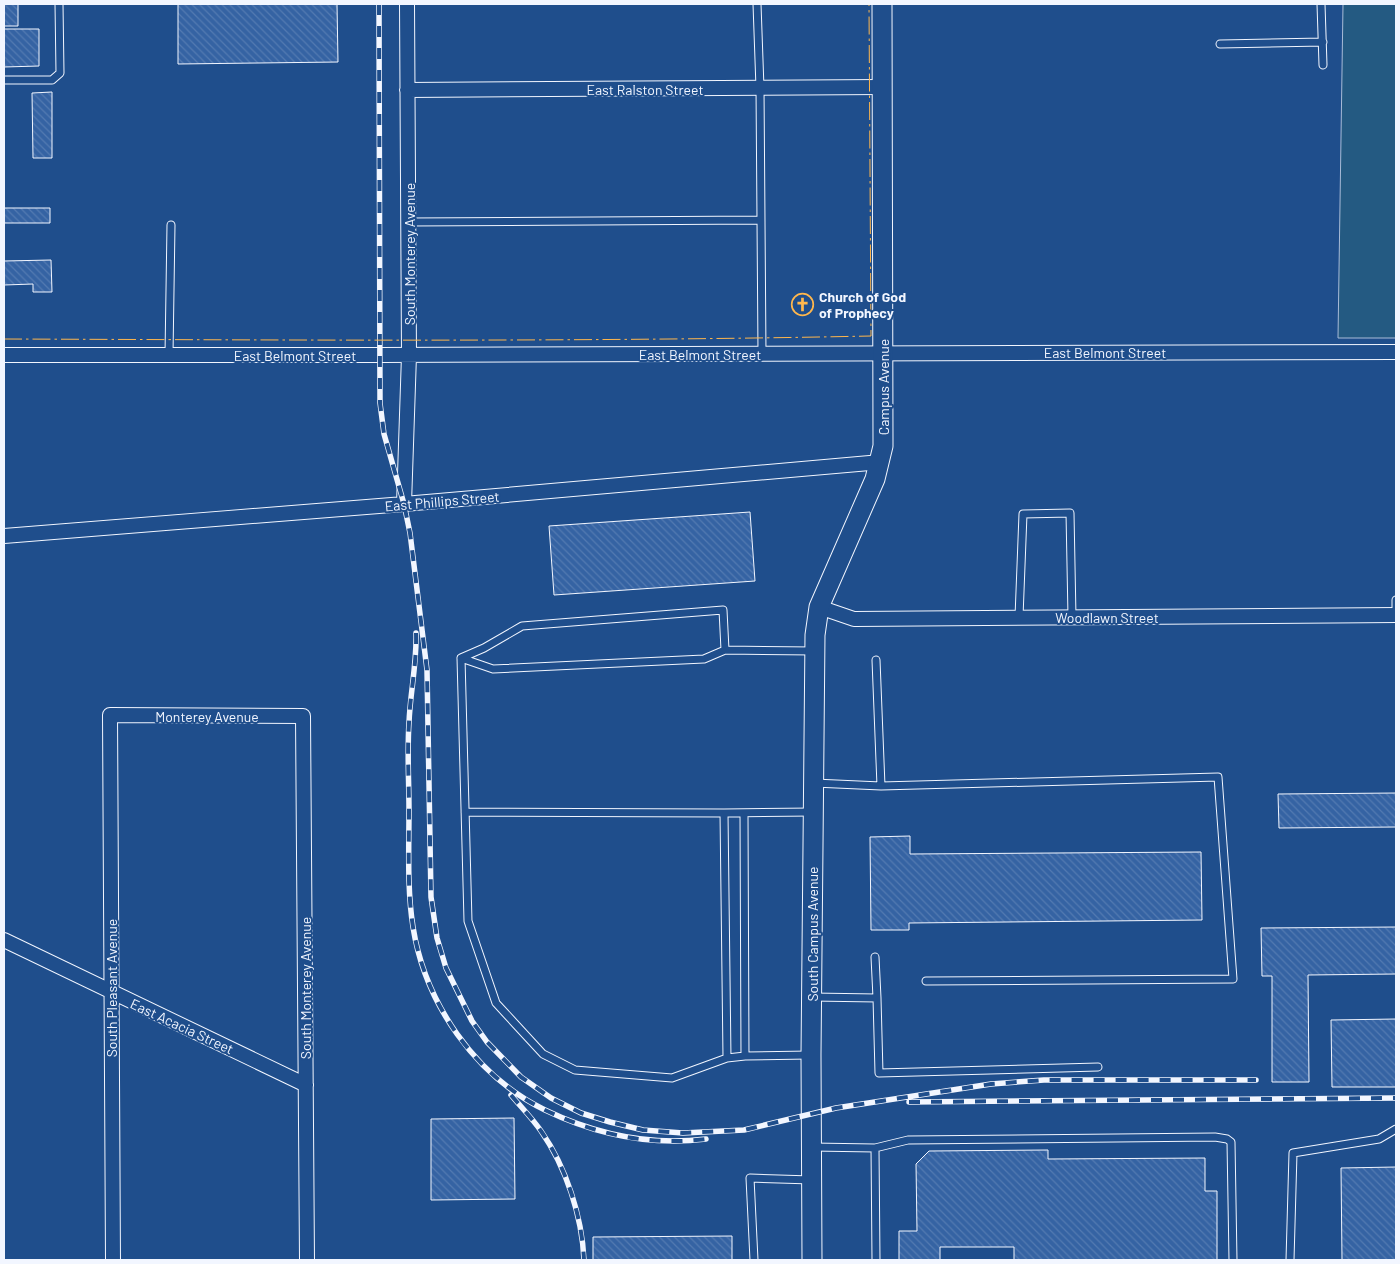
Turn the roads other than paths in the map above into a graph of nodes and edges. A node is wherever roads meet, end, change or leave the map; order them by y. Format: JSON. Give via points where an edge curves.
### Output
{"nodes":[{"id":1,"x":59,"y":4,"type":"edge"},
{"id":2,"x":407,"y":4,"type":"edge"},
{"id":3,"x":758,"y":4,"type":"edge"},
{"id":4,"x":882,"y":4,"type":"edge"},
{"id":5,"x":1322,"y":4,"type":"edge"},
{"id":6,"x":1322,"y":42,"type":"junction"},
{"id":7,"x":1220,"y":44,"type":"dead end"},
{"id":8,"x":1323,"y":65,"type":"dead end"},
{"id":9,"x":4,"y":80,"type":"edge"},
{"id":10,"x":882,"y":87,"type":"junction"},
{"id":11,"x":760,"y":88,"type":"junction"},
{"id":12,"x":407,"y":90,"type":"junction"},
{"id":13,"x":761,"y":220,"type":"junction"},
{"id":14,"x":408,"y":222,"type":"junction"},
{"id":15,"x":171,"y":225,"type":"dead end"},
{"id":16,"x":1396,"y":352,"type":"edge"},
{"id":17,"x":883,"y":353,"type":"junction"},
{"id":18,"x":762,"y":354,"type":"junction"},
{"id":19,"x":4,"y":355,"type":"edge"},
{"id":20,"x":169,"y":355,"type":"junction"},
{"id":21,"x":409,"y":355,"type":"junction"},
{"id":22,"x":881,"y":462,"type":"junction"},
{"id":23,"x":404,"y":504,"type":"junction"},
{"id":24,"x":4,"y":536,"type":"edge"},
{"id":25,"x":1396,"y":600,"type":"edge"},
{"id":26,"x":819,"y":608,"type":"junction"},
{"id":27,"x":1396,"y":615,"type":"edge"},
{"id":28,"x":1019,"y":617,"type":"junction"},
{"id":29,"x":1072,"y":617,"type":"junction"},
{"id":30,"x":724,"y":650,"type":"junction"},
{"id":31,"x":814,"y":651,"type":"junction"},
{"id":32,"x":461,"y":658,"type":"junction"},
{"id":33,"x":876,"y":660,"type":"dead end"},
{"id":34,"x":110,"y":715,"type":"joint"},
{"id":35,"x":304,"y":716,"type":"joint"},
{"id":36,"x":813,"y":783,"type":"junction"},
{"id":37,"x":881,"y":786,"type":"junction"},
{"id":38,"x":465,"y":812,"type":"junction"},
{"id":39,"x":813,"y":812,"type":"junction"},
{"id":40,"x":744,"y":813,"type":"junction"},
{"id":41,"x":724,"y":814,"type":"junction"},
{"id":42,"x":4,"y":940,"type":"edge"},
{"id":43,"x":875,"y":957,"type":"dead end"},
{"id":44,"x":926,"y":981,"type":"dead end"},
{"id":45,"x":111,"y":992,"type":"junction"},
{"id":46,"x":812,"y":997,"type":"junction"},
{"id":47,"x":877,"y":998,"type":"junction"},
{"id":48,"x":812,"y":1055,"type":"junction"},
{"id":49,"x":745,"y":1056,"type":"junction"},
{"id":50,"x":727,"y":1058,"type":"junction"},
{"id":51,"x":1098,"y":1067,"type":"dead end"},
{"id":52,"x":306,"y":1085,"type":"junction"},
{"id":53,"x":1396,"y":1129,"type":"edge"},
{"id":54,"x":812,"y":1147,"type":"junction"},
{"id":55,"x":875,"y":1148,"type":"junction"},
{"id":56,"x":812,"y":1180,"type":"junction"},
{"id":57,"x":113,"y":1260,"type":"edge"},
{"id":58,"x":307,"y":1260,"type":"edge"},
{"id":59,"x":754,"y":1260,"type":"edge"},
{"id":60,"x":812,"y":1260,"type":"edge"},
{"id":61,"x":876,"y":1260,"type":"edge"},
{"id":62,"x":1233,"y":1260,"type":"edge"},
{"id":63,"x":1290,"y":1260,"type":"edge"}],
"edges":[{"from":1,"to":9,"type":"lane","via":[[60,73],[52,80]]},
{"from":2,"to":12,"type":"street","name":"South Monterey Avenue"},
{"from":3,"to":11,"type":"lane"},
{"from":4,"to":10,"type":"street","name":"Campus Avenue"},
{"from":5,"to":6,"type":"lane"},
{"from":6,"to":7,"type":"lane"},
{"from":6,"to":8,"type":"lane"},
{"from":10,"to":11,"type":"street","name":"East Ralston Street"},
{"from":10,"to":17,"type":"street","name":"Campus Avenue"},
{"from":11,"to":12,"type":"street","name":"East Ralston Street"},
{"from":11,"to":13,"type":"lane"},
{"from":12,"to":14,"type":"street","name":"South Monterey Avenue"},
{"from":13,"to":14,"type":"lane"},
{"from":13,"to":18,"type":"lane"},
{"from":14,"to":21,"type":"street","name":"South Monterey Avenue"},
{"from":15,"to":20,"type":"lane"},
{"from":16,"to":17,"type":"street","name":"East Belmont Street"},
{"from":17,"to":18,"type":"street","name":"East Belmont Street"},
{"from":17,"to":22,"type":"street","name":"Campus Avenue"},
{"from":18,"to":21,"type":"street","name":"East Belmont Street"},
{"from":19,"to":20,"type":"street","name":"East Belmont Street"},
{"from":20,"to":21,"type":"street","name":"East Belmont Street"},
{"from":21,"to":23,"type":"street","name":"South Monterey Avenue"},
{"from":22,"to":23,"type":"street","name":"East Phillips Street"},
{"from":22,"to":26,"type":"street","name":"Campus Avenue"},
{"from":23,"to":24,"type":"street","name":"East Phillips Street"},
{"from":25,"to":27,"type":"lane"},
{"from":26,"to":28,"type":"street","name":"Woodlawn Street","via":[[854,619]]},
{"from":26,"to":31,"type":"street","name":"South Campus Avenue"},
{"from":27,"to":29,"type":"street","name":"Woodlawn Street"},
{"from":28,"to":29,"type":"street","name":"Woodlawn Street"},
{"from":28,"to":29,"type":"lane","via":[[1023,514],[1070,513]]},
{"from":30,"to":31,"type":"lane"},
{"from":30,"to":32,"type":"lane","via":[[704,659],[493,669]]},
{"from":30,"to":32,"type":"lane","via":[[723,610],[522,626]]},
{"from":31,"to":36,"type":"street","name":"South Campus Avenue"},
{"from":32,"to":38,"type":"lane"},
{"from":33,"to":37,"type":"lane"},
{"from":34,"to":35,"type":"street","name":"Monterey Avenue"},
{"from":34,"to":45,"type":"street","name":"South Pleasant Avenue"},
{"from":35,"to":52,"type":"street","name":"South Monterey Avenue"},
{"from":36,"to":37,"type":"lane"},
{"from":36,"to":39,"type":"street","name":"South Campus Avenue"},
{"from":37,"to":44,"type":"lane","via":[[1218,778],[1233,979]]},
{"from":38,"to":41,"type":"lane"},
{"from":38,"to":50,"type":"lane","via":[[468,921],[496,1003],[543,1054],[575,1070],[672,1078]]},
{"from":39,"to":40,"type":"lane"},
{"from":39,"to":46,"type":"street","name":"South Campus Avenue"},
{"from":40,"to":41,"type":"lane"},
{"from":40,"to":49,"type":"lane"},
{"from":41,"to":50,"type":"lane"},
{"from":42,"to":45,"type":"street","name":"East Acacia Street"},
{"from":43,"to":47,"type":"lane"},
{"from":45,"to":52,"type":"street","name":"East Acacia Street"},
{"from":45,"to":57,"type":"street","name":"South Pleasant Avenue"},
{"from":46,"to":47,"type":"lane"},
{"from":46,"to":48,"type":"street","name":"South Campus Avenue"},
{"from":47,"to":51,"type":"lane","via":[[879,1073]]},
{"from":48,"to":49,"type":"lane"},
{"from":48,"to":54,"type":"street","name":"South Campus Avenue"},
{"from":49,"to":50,"type":"lane"},
{"from":52,"to":58,"type":"street","name":"South Monterey Avenue"},
{"from":53,"to":63,"type":"lane","via":[[1379,1139],[1293,1153]]},
{"from":54,"to":55,"type":"lane"},
{"from":54,"to":56,"type":"street","name":"South Campus Avenue"},
{"from":55,"to":61,"type":"lane"},
{"from":55,"to":62,"type":"lane","via":[[908,1140],[1226,1139],[1231,1142]]},
{"from":56,"to":59,"type":"lane","via":[[750,1178]]},
{"from":56,"to":60,"type":"street","name":"South Campus Avenue"}]}
